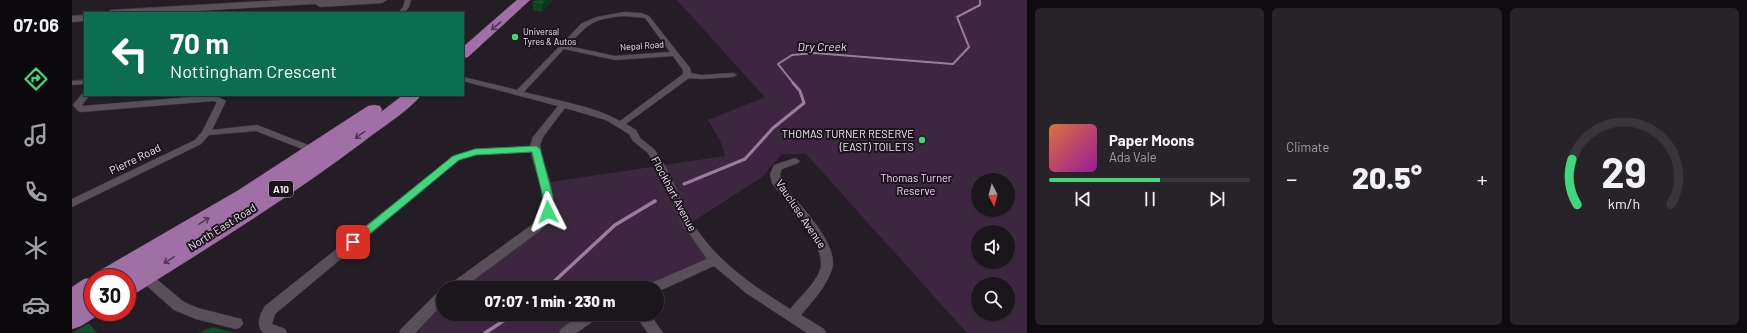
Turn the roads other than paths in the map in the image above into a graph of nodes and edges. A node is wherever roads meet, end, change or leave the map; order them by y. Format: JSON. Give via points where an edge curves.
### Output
{"nodes":[{"id":1,"x":382,"y":0,"type":"edge"},
{"id":2,"x":408,"y":0,"type":"edge"},
{"id":3,"x":328,"y":1,"type":"edge"},
{"id":4,"x":515,"y":1,"type":"edge"},
{"id":5,"x":163,"y":12,"type":"edge"},
{"id":6,"x":202,"y":12,"type":"edge"},
{"id":7,"x":402,"y":12,"type":"edge"},
{"id":8,"x":84,"y":14,"type":"edge"},
{"id":9,"x":72,"y":15,"type":"edge"},
{"id":10,"x":84,"y":18,"type":"edge"},
{"id":11,"x":72,"y":19,"type":"edge"},
{"id":12,"x":464,"y":40,"type":"edge"},
{"id":13,"x":563,"y":47,"type":"junction"},
{"id":14,"x":464,"y":53,"type":"edge"},
{"id":15,"x":674,"y":54,"type":"junction"},
{"id":16,"x":687,"y":75,"type":"junction"},
{"id":17,"x":733,"y":75,"type":"dead end"},
{"id":18,"x":464,"y":79,"type":"edge"},
{"id":19,"x":84,"y":82,"type":"edge"},
{"id":20,"x":72,"y":83,"type":"edge"},
{"id":21,"x":519,"y":93,"type":"junction"},
{"id":22,"x":85,"y":96,"type":"edge"},
{"id":23,"x":393,"y":96,"type":"edge"},
{"id":24,"x":412,"y":96,"type":"edge"},
{"id":25,"x":564,"y":104,"type":"junction"},
{"id":26,"x":621,"y":124,"type":"junction"},
{"id":27,"x":206,"y":132,"type":"junction"},
{"id":28,"x":536,"y":149,"type":"junction"},
{"id":29,"x":314,"y":150,"type":"junction"},
{"id":30,"x":795,"y":161,"type":"dead end"},
{"id":31,"x":72,"y":203,"type":"edge"},
{"id":32,"x":158,"y":248,"type":"junction"},
{"id":33,"x":716,"y":260,"type":"junction"},
{"id":34,"x":123,"y":269,"type":"edge"},
{"id":35,"x":136,"y":280,"type":"edge"},
{"id":36,"x":136,"y":280,"type":"edge"},
{"id":37,"x":464,"y":281,"type":"edge"},
{"id":38,"x":136,"y":282,"type":"edge"},
{"id":39,"x":664,"y":283,"type":"edge"},
{"id":40,"x":84,"y":292,"type":"edge"},
{"id":41,"x":72,"y":299,"type":"edge"},
{"id":42,"x":436,"y":303,"type":"edge"},
{"id":43,"x":84,"y":311,"type":"edge"},
{"id":44,"x":792,"y":316,"type":"junction"},
{"id":45,"x":72,"y":318,"type":"edge"},
{"id":46,"x":581,"y":321,"type":"edge"},
{"id":47,"x":647,"y":321,"type":"edge"},
{"id":48,"x":236,"y":323,"type":"dead end"},
{"id":49,"x":280,"y":333,"type":"edge"},
{"id":50,"x":406,"y":333,"type":"edge"},
{"id":51,"x":566,"y":333,"type":"edge"},
{"id":52,"x":656,"y":333,"type":"edge"},
{"id":53,"x":819,"y":333,"type":"edge"}],
"edges":[{"from":1,"to":3,"type":"main road"},
{"from":2,"to":7,"type":"street"},
{"from":3,"to":5,"type":"main road"},
{"from":3,"to":6,"type":"main road"},
{"from":4,"to":12,"type":"highway"},
{"from":4,"to":14,"type":"highway","one_way":true,"via":[[506,18]]},
{"from":8,"to":9,"type":"main road"},
{"from":10,"to":11,"type":"main road"},
{"from":13,"to":15,"type":"street","name":"Nepal Road","via":[[615,58]]},
{"from":13,"to":15,"type":"street","via":[[592,19],[639,14],[649,18]]},
{"from":13,"to":21,"type":"street"},
{"from":15,"to":16,"type":"street","via":[[687,70]]},
{"from":16,"to":17,"type":"street"},
{"from":16,"to":26,"type":"street"},
{"from":18,"to":21,"type":"street","name":"Flockhart Avenue"},
{"from":19,"to":20,"type":"street"},
{"from":21,"to":25,"type":"street","name":"Flockhart Avenue"},
{"from":22,"to":27,"type":"street","via":[[77,105],[81,109],[214,98],[222,101]]},
{"from":23,"to":29,"type":"highway","name":"North East Road","number":"A10"},
{"from":24,"to":35,"type":"highway","name":"North East Road","number":"A10","one_way":true,"via":[[333,155]]},
{"from":25,"to":26,"type":"street","name":"Flockhart Avenue","via":[[599,114]]},
{"from":25,"to":28,"type":"street","via":[[536,140]]},
{"from":26,"to":33,"type":"street","name":"Flockhart Avenue","via":[[633,132],[636,139],[651,151],[688,223]]},
{"from":27,"to":29,"type":"street","via":[[257,128]]},
{"from":27,"to":31,"type":"street","name":"Pierre Road","via":[[198,142]]},
{"from":28,"to":37,"type":"street","via":[[548,197],[544,219],[537,227]]},
{"from":28,"to":49,"type":"street","via":[[475,152],[456,158],[270,310],[266,317],[266,326],[268,330]]},
{"from":32,"to":29,"type":"highway","name":"North East Road","number":"A10","one_way":true},
{"from":30,"to":44,"type":"street","name":"Vaucluse Avenue","via":[[778,167],[776,181],[823,244],[828,259],[822,277]]},
{"from":32,"to":34,"type":"highway","name":"North East Road","number":"A10"},
{"from":32,"to":36,"type":"highway"},
{"from":33,"to":39,"type":"street"},
{"from":33,"to":44,"type":"street","name":"Flockhart Avenue","via":[[743,285]]},
{"from":38,"to":48,"type":"street","via":[[179,306]]},
{"from":40,"to":41,"type":"highway"},
{"from":42,"to":50,"type":"street"},
{"from":43,"to":45,"type":"highway"},
{"from":44,"to":53,"type":"street","name":"Flockhart Avenue"},
{"from":46,"to":51,"type":"street"},
{"from":47,"to":52,"type":"street"}]}
